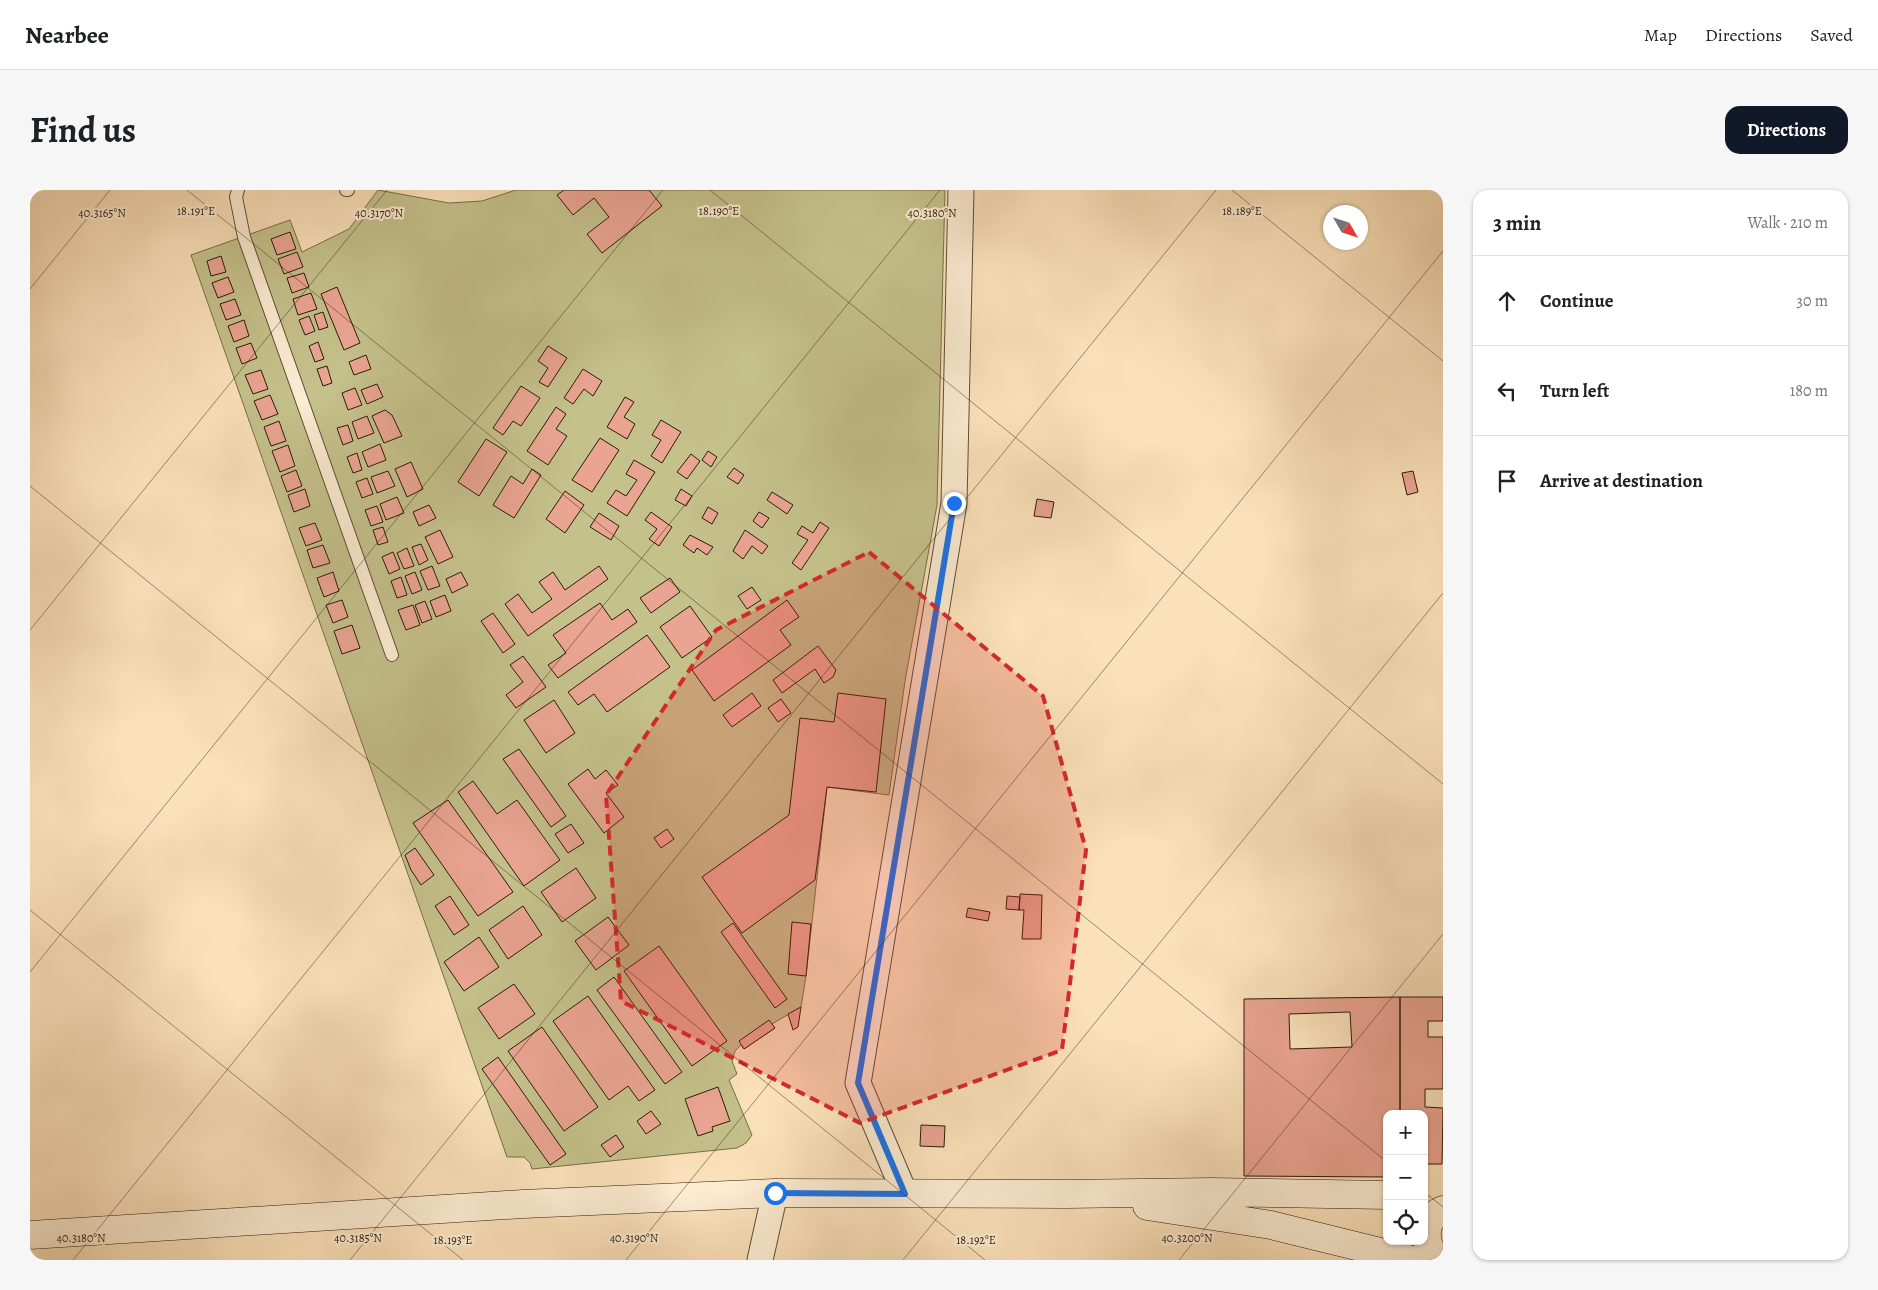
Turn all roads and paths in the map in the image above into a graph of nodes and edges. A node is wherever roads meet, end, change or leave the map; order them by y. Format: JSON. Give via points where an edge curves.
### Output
{"nodes":[{"id":1,"x":238,"y":190,"type":"edge"},
{"id":2,"x":961,"y":190,"type":"edge"},
{"id":3,"x":392,"y":655,"type":"dead end"},
{"id":4,"x":775,"y":1193,"type":"junction"},
{"id":5,"x":905,"y":1194,"type":"junction"},
{"id":6,"x":1066,"y":1194,"type":"junction"},
{"id":7,"x":1383,"y":1195,"type":"edge"},
{"id":8,"x":1428,"y":1196,"type":"edge"},
{"id":9,"x":1443,"y":1196,"type":"edge"},
{"id":10,"x":1443,"y":1210,"type":"edge"},
{"id":11,"x":30,"y":1235,"type":"edge"},
{"id":12,"x":760,"y":1260,"type":"edge"},
{"id":13,"x":1413,"y":1260,"type":"edge"},
{"id":14,"x":1439,"y":1260,"type":"edge"}],
"edges":[{"from":1,"to":3,"type":"lane","via":[[236,197],[244,237]]},
{"from":2,"to":5,"type":"street","via":[[954,503],[858,1083]]},
{"from":4,"to":5,"type":"main road"},
{"from":4,"to":11,"type":"main road","via":[[523,1204]]},
{"from":4,"to":12,"type":"street"},
{"from":5,"to":6,"type":"main road"},
{"from":6,"to":7,"type":"main road"},
{"from":6,"to":13,"type":"main road","via":[[1271,1225]]},
{"from":8,"to":9,"type":"main road"},
{"from":10,"to":14,"type":"main road","via":[[1428,1224],[1425,1239]]}]}
